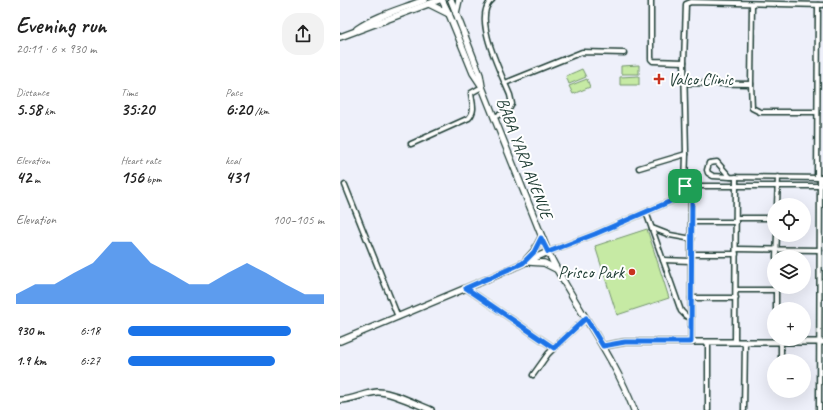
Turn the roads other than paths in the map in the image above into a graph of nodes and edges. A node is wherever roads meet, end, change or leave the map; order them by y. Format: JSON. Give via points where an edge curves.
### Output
{"nodes":[{"id":1,"x":439,"y":0,"type":"edge"},
{"id":2,"x":442,"y":0,"type":"edge"},
{"id":3,"x":451,"y":0,"type":"edge"},
{"id":4,"x":459,"y":0,"type":"edge"},
{"id":5,"x":492,"y":0,"type":"edge"},
{"id":6,"x":651,"y":0,"type":"edge"},
{"id":7,"x":426,"y":2,"type":"edge"},
{"id":8,"x":752,"y":4,"type":"junction"},
{"id":9,"x":818,"y":5,"type":"junction"},
{"id":10,"x":823,"y":5,"type":"edge"},
{"id":11,"x":456,"y":13,"type":"junction"},
{"id":12,"x":449,"y":14,"type":"junction"},
{"id":13,"x":340,"y":37,"type":"edge"},
{"id":14,"x":624,"y":53,"type":"dead end"},
{"id":15,"x":684,"y":62,"type":"junction"},
{"id":16,"x":505,"y":83,"type":"junction"},
{"id":17,"x":684,"y":83,"type":"junction"},
{"id":18,"x":751,"y":84,"type":"junction"},
{"id":19,"x":482,"y":86,"type":"junction"},
{"id":20,"x":817,"y":112,"type":"junction"},
{"id":21,"x":494,"y":118,"type":"junction"},
{"id":22,"x":411,"y":144,"type":"dead end"},
{"id":23,"x":686,"y":154,"type":"junction"},
{"id":24,"x":639,"y":168,"type":"dead end"},
{"id":25,"x":730,"y":177,"type":"junction"},
{"id":26,"x":736,"y":177,"type":"junction"},
{"id":27,"x":778,"y":178,"type":"junction"},
{"id":28,"x":820,"y":178,"type":"edge"},
{"id":29,"x":345,"y":185,"type":"dead end"},
{"id":30,"x":736,"y":185,"type":"junction"},
{"id":31,"x":778,"y":185,"type":"junction"},
{"id":32,"x":685,"y":186,"type":"junction"},
{"id":33,"x":692,"y":186,"type":"junction"},
{"id":34,"x":820,"y":186,"type":"junction"},
{"id":35,"x":777,"y":198,"type":"edge"},
{"id":36,"x":646,"y":212,"type":"junction"},
{"id":37,"x":767,"y":218,"type":"edge"},
{"id":38,"x":736,"y":220,"type":"junction"},
{"id":39,"x":692,"y":222,"type":"junction"},
{"id":40,"x":652,"y":228,"type":"junction"},
{"id":41,"x":541,"y":238,"type":"junction"},
{"id":42,"x":692,"y":239,"type":"junction"},
{"id":43,"x":776,"y":242,"type":"edge"},
{"id":44,"x":736,"y":249,"type":"junction"},
{"id":45,"x":776,"y":249,"type":"junction"},
{"id":46,"x":820,"y":250,"type":"junction"},
{"id":47,"x":548,"y":252,"type":"junction"},
{"id":48,"x":692,"y":254,"type":"junction"},
{"id":49,"x":736,"y":254,"type":"junction"},
{"id":50,"x":663,"y":260,"type":"junction"},
{"id":51,"x":691,"y":261,"type":"junction"},
{"id":52,"x":523,"y":263,"type":"junction"},
{"id":53,"x":556,"y":270,"type":"junction"},
{"id":54,"x":466,"y":288,"type":"junction"},
{"id":55,"x":767,"y":288,"type":"edge"},
{"id":56,"x":736,"y":290,"type":"junction"},
{"id":57,"x":691,"y":298,"type":"junction"},
{"id":58,"x":736,"y":298,"type":"junction"},
{"id":59,"x":398,"y":317,"type":"junction"},
{"id":60,"x":586,"y":318,"type":"junction"},
{"id":61,"x":691,"y":318,"type":"junction"},
{"id":62,"x":340,"y":341,"type":"edge"},
{"id":63,"x":767,"y":341,"type":"edge"},
{"id":64,"x":691,"y":342,"type":"junction"},
{"id":65,"x":708,"y":342,"type":"junction"},
{"id":66,"x":736,"y":342,"type":"junction"},
{"id":67,"x":745,"y":342,"type":"junction"},
{"id":68,"x":811,"y":342,"type":"edge"},
{"id":69,"x":821,"y":342,"type":"edge"},
{"id":70,"x":603,"y":346,"type":"junction"},
{"id":71,"x":554,"y":348,"type":"junction"},
{"id":72,"x":533,"y":375,"type":"dead end"},
{"id":73,"x":340,"y":400,"type":"edge"},
{"id":74,"x":431,"y":410,"type":"edge"},
{"id":75,"x":634,"y":410,"type":"edge"},
{"id":76,"x":708,"y":410,"type":"edge"},
{"id":77,"x":744,"y":410,"type":"edge"},
{"id":78,"x":819,"y":410,"type":"edge"}],
"edges":[{"from":1,"to":7,"type":"main road"},
{"from":2,"to":12,"type":"main road","name":"BABA YARA AVENUE"},
{"from":3,"to":11,"type":"main road","name":"BABA YARA AVENUE"},
{"from":4,"to":11,"type":"main road"},
{"from":5,"to":16,"type":"street","via":[[484,13],[485,26]]},
{"from":6,"to":15,"type":"street","via":[[651,59]]},
{"from":7,"to":12,"type":"main road"},
{"from":7,"to":13,"type":"main road"},
{"from":8,"to":9,"type":"street"},
{"from":8,"to":15,"type":"street","via":[[686,4]]},
{"from":8,"to":18,"type":"street"},
{"from":9,"to":10,"type":"street"},
{"from":9,"to":20,"type":"street"},
{"from":11,"to":19,"type":"main road","name":"BABA YARA AVENUE"},
{"from":12,"to":19,"type":"main road","name":"BABA YARA AVENUE","via":[[472,73]]},
{"from":14,"to":16,"type":"street","via":[[582,52]]},
{"from":15,"to":17,"type":"street"},
{"from":16,"to":21,"type":"street","via":[[512,104],[508,111]]},
{"from":17,"to":18,"type":"street"},
{"from":17,"to":23,"type":"street"},
{"from":18,"to":20,"type":"street","via":[[751,105],[757,111]]},
{"from":19,"to":21,"type":"main road","name":"BABA YARA AVENUE"},
{"from":19,"to":22,"type":"street","via":[[471,93],[474,108],[468,118]]},
{"from":20,"to":28,"type":"street"},
{"from":21,"to":41,"type":"main road","name":"BABA YARA AVENUE"},
{"from":23,"to":24,"type":"street"},
{"from":23,"to":32,"type":"street"},
{"from":25,"to":25,"type":"street","via":[[711,175],[708,170],[709,163],[717,162]]},
{"from":25,"to":26,"type":"street"},
{"from":26,"to":27,"type":"street"},
{"from":26,"to":30,"type":"street"},
{"from":27,"to":28,"type":"street"},
{"from":27,"to":31,"type":"street"},
{"from":28,"to":34,"type":"street"},
{"from":29,"to":59,"type":"street"},
{"from":30,"to":31,"type":"street"},
{"from":30,"to":33,"type":"street"},
{"from":30,"to":38,"type":"street"},
{"from":31,"to":34,"type":"street"},
{"from":31,"to":35,"type":"street"},
{"from":32,"to":33,"type":"street"},
{"from":32,"to":36,"type":"street","via":[[678,196]]},
{"from":33,"to":39,"type":"street"},
{"from":34,"to":46,"type":"street"},
{"from":36,"to":40,"type":"street"},
{"from":36,"to":47,"type":"street"},
{"from":37,"to":38,"type":"street"},
{"from":38,"to":39,"type":"street"},
{"from":38,"to":44,"type":"street"},
{"from":39,"to":42,"type":"street"},
{"from":40,"to":42,"type":"street"},
{"from":40,"to":50,"type":"street"},
{"from":41,"to":47,"type":"main road","name":"BABA YARA AVENUE"},
{"from":41,"to":52,"type":"main road","via":[[534,252]]},
{"from":42,"to":48,"type":"street"},
{"from":43,"to":45,"type":"street"},
{"from":44,"to":45,"type":"street"},
{"from":44,"to":49,"type":"street"},
{"from":45,"to":46,"type":"street"},
{"from":46,"to":69,"type":"street"},
{"from":47,"to":52,"type":"main road"},
{"from":47,"to":53,"type":"main road","name":"BABA YARA AVENUE"},
{"from":48,"to":49,"type":"street"},
{"from":48,"to":51,"type":"street"},
{"from":49,"to":56,"type":"street"},
{"from":50,"to":51,"type":"street"},
{"from":50,"to":61,"type":"street","via":[[681,311]]},
{"from":51,"to":57,"type":"street"},
{"from":52,"to":53,"type":"main road","via":[[544,263]]},
{"from":52,"to":54,"type":"main road"},
{"from":53,"to":60,"type":"main road","name":"BABA YARA AVENUE"},
{"from":54,"to":59,"type":"main road"},
{"from":54,"to":71,"type":"street"},
{"from":55,"to":56,"type":"street"},
{"from":56,"to":58,"type":"street"},
{"from":57,"to":58,"type":"street"},
{"from":57,"to":61,"type":"street"},
{"from":58,"to":66,"type":"street"},
{"from":59,"to":62,"type":"main road"},
{"from":60,"to":70,"type":"main road","name":"BABA YARA AVENUE"},
{"from":60,"to":71,"type":"street"},
{"from":61,"to":64,"type":"street"},
{"from":63,"to":67,"type":"street"},
{"from":64,"to":65,"type":"street"},
{"from":64,"to":70,"type":"street","via":[[625,342]]},
{"from":65,"to":66,"type":"street"},
{"from":65,"to":76,"type":"street"},
{"from":66,"to":67,"type":"street"},
{"from":67,"to":77,"type":"street"},
{"from":68,"to":69,"type":"street"},
{"from":69,"to":78,"type":"street"},
{"from":70,"to":75,"type":"main road","name":"BABA YARA AVENUE","via":[[623,382]]},
{"from":71,"to":72,"type":"street"},
{"from":73,"to":74,"type":"street","via":[[378,391]]}]}
